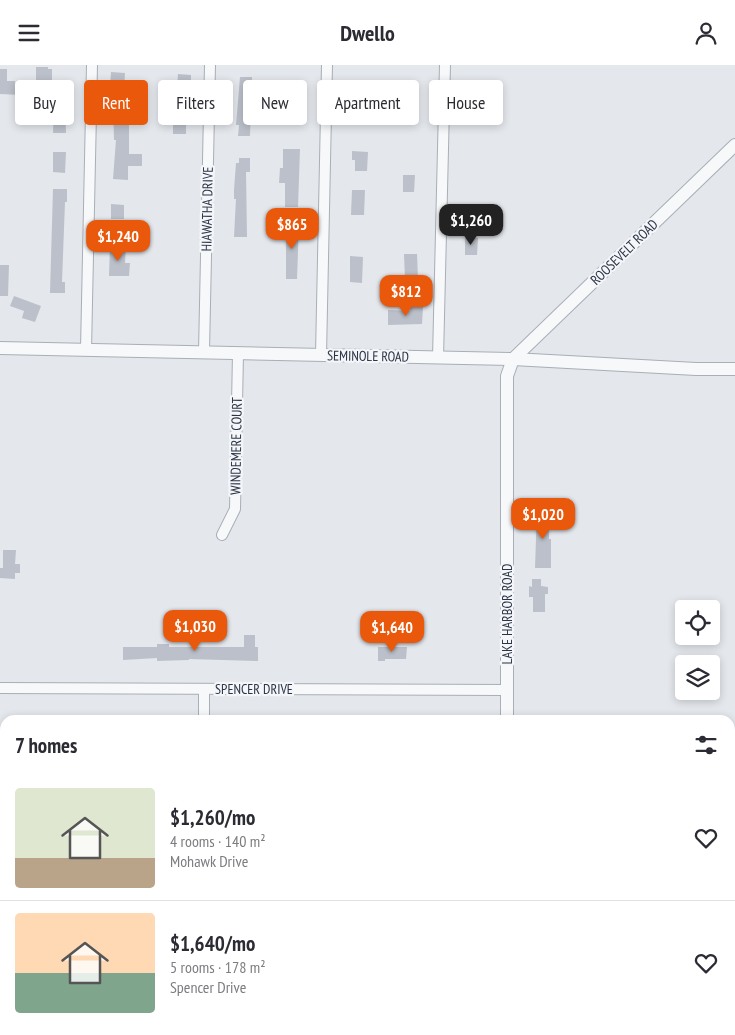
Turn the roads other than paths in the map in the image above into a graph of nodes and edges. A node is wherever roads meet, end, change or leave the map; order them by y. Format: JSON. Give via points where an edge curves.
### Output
{"nodes":[{"id":1,"x":92,"y":65,"type":"edge"},
{"id":2,"x":210,"y":65,"type":"edge"},
{"id":3,"x":327,"y":65,"type":"edge"},
{"id":4,"x":446,"y":65,"type":"edge"},
{"id":5,"x":735,"y":145,"type":"edge"},
{"id":6,"x":0,"y":348,"type":"edge"},
{"id":7,"x":86,"y":350,"type":"junction"},
{"id":8,"x":204,"y":352,"type":"junction"},
{"id":9,"x":238,"y":353,"type":"junction"},
{"id":10,"x":321,"y":355,"type":"junction"},
{"id":11,"x":438,"y":358,"type":"junction"},
{"id":12,"x":513,"y":359,"type":"junction"},
{"id":13,"x":735,"y":369,"type":"edge"},
{"id":14,"x":222,"y":535,"type":"dead end"},
{"id":15,"x":0,"y":688,"type":"edge"},
{"id":16,"x":204,"y":689,"type":"junction"},
{"id":17,"x":507,"y":690,"type":"junction"},
{"id":18,"x":204,"y":715,"type":"edge"},
{"id":19,"x":507,"y":715,"type":"edge"}],
"edges":[{"from":1,"to":7,"type":"street"},
{"from":2,"to":8,"type":"street","name":"HIAWATHA DRIVE"},
{"from":3,"to":10,"type":"street"},
{"from":4,"to":11,"type":"street"},
{"from":5,"to":12,"type":"street","name":"ROOSEVELT ROAD"},
{"from":6,"to":7,"type":"street","name":"SEMINOLE ROAD"},
{"from":7,"to":8,"type":"street","name":"SEMINOLE ROAD"},
{"from":8,"to":9,"type":"street","name":"SEMINOLE ROAD"},
{"from":9,"to":10,"type":"street","name":"SEMINOLE ROAD"},
{"from":9,"to":14,"type":"street","name":"WINDEMERE COURT","via":[[235,509]]},
{"from":10,"to":11,"type":"street","name":"SEMINOLE ROAD"},
{"from":11,"to":12,"type":"street","name":"SEMINOLE ROAD"},
{"from":12,"to":13,"type":"street","name":"SEMINOLE ROAD"},
{"from":12,"to":17,"type":"street","name":"LAKE HARBOR ROAD","via":[[508,376]]},
{"from":15,"to":16,"type":"street","name":"SPENCER DRIVE"},
{"from":16,"to":17,"type":"street","name":"SPENCER DRIVE"},
{"from":16,"to":18,"type":"street"},
{"from":17,"to":19,"type":"street","name":"LAKE HARBOR ROAD"}]}
